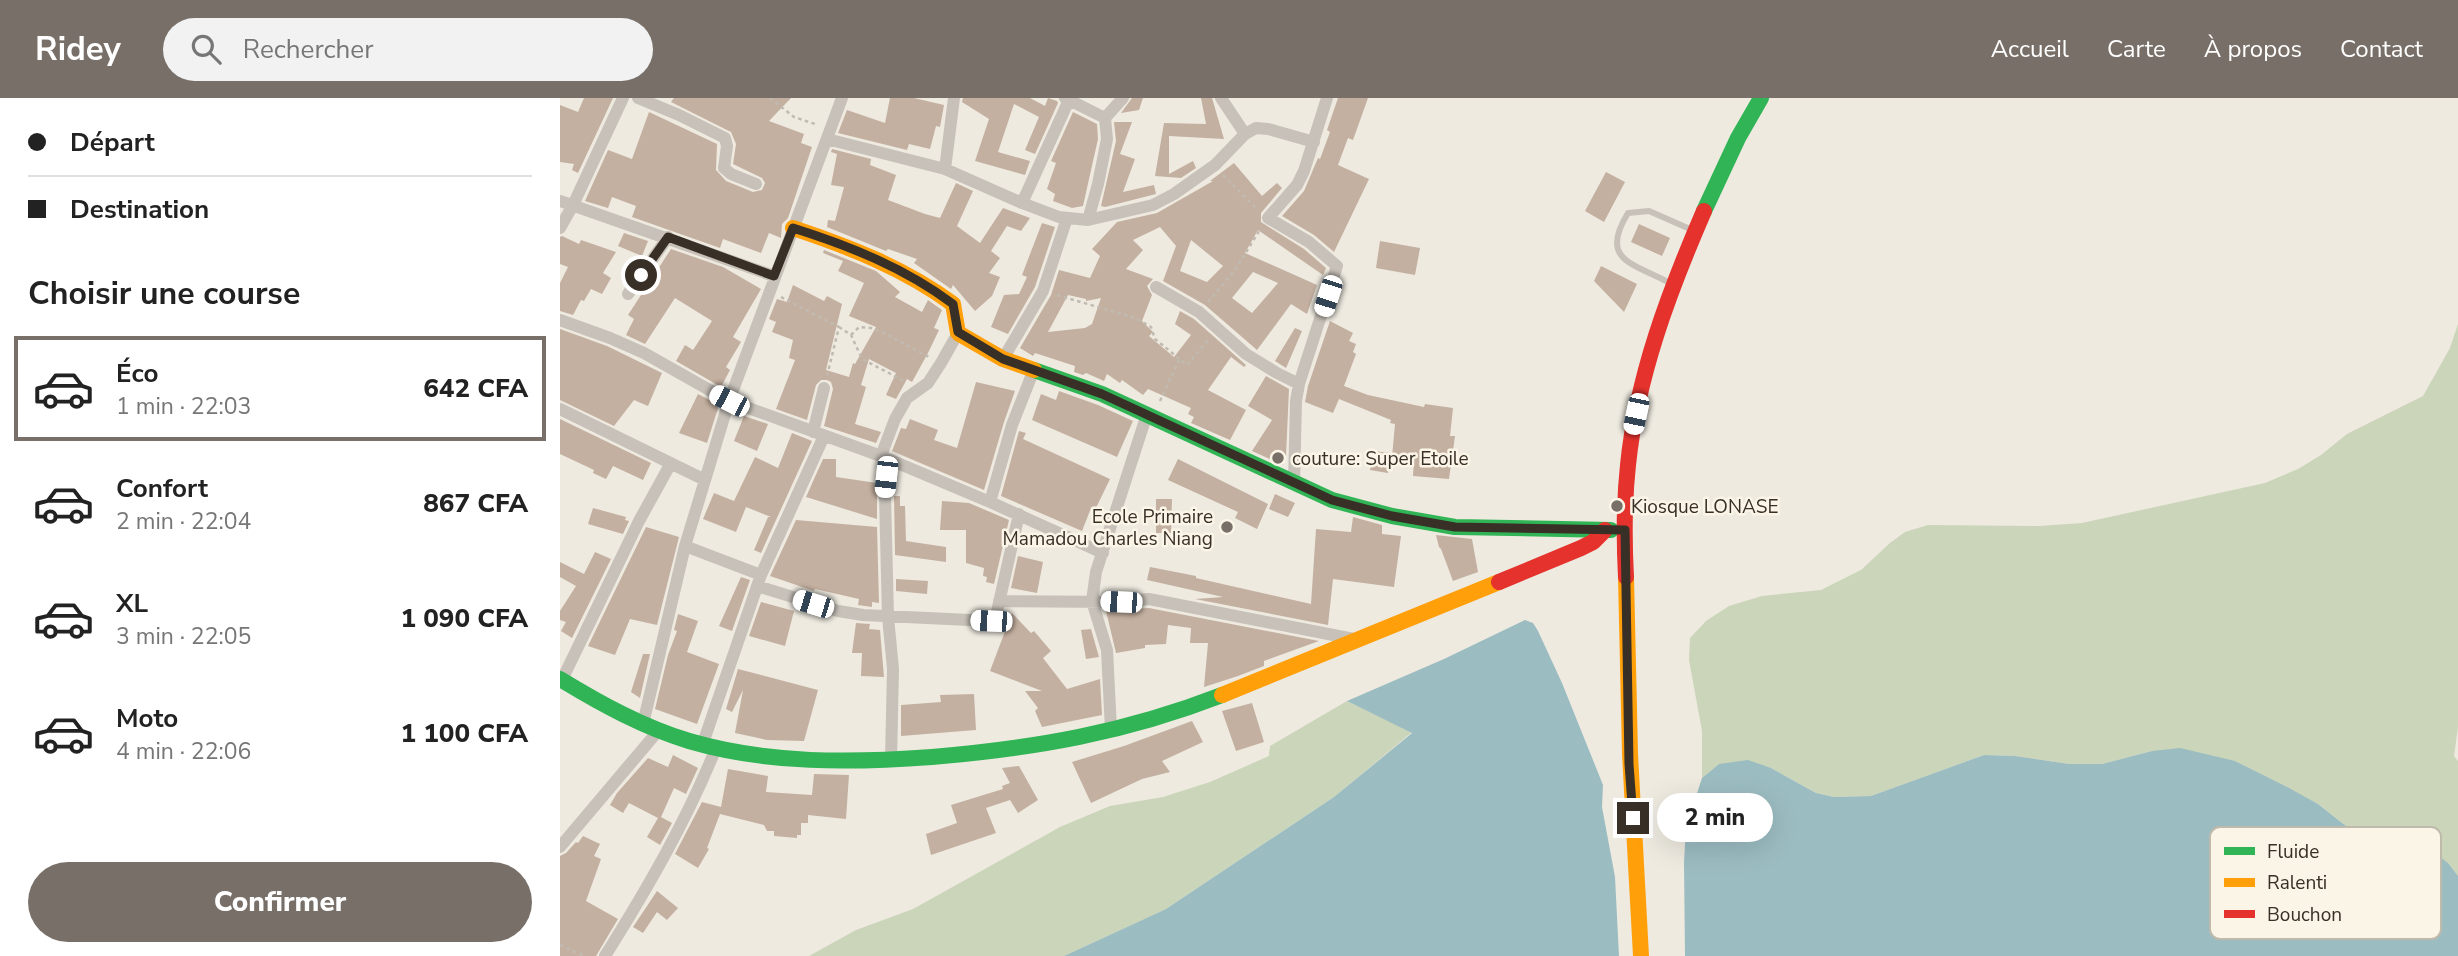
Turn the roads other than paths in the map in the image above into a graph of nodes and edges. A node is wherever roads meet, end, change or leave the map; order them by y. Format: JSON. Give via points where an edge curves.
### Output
{"nodes":[{"id":1,"x":623,"y":98,"type":"edge"},
{"id":2,"x":638,"y":98,"type":"edge"},
{"id":3,"x":842,"y":98,"type":"edge"},
{"id":4,"x":954,"y":98,"type":"edge"},
{"id":5,"x":1123,"y":98,"type":"edge"},
{"id":6,"x":1221,"y":98,"type":"edge"},
{"id":7,"x":1327,"y":98,"type":"edge"},
{"id":8,"x":1067,"y":99,"type":"edge"},
{"id":9,"x":1756,"y":100,"type":"edge"},
{"id":10,"x":1105,"y":118,"type":"junction"},
{"id":11,"x":829,"y":134,"type":"junction"},
{"id":12,"x":1245,"y":134,"type":"junction"},
{"id":13,"x":1314,"y":142,"type":"junction"},
{"id":14,"x":945,"y":169,"type":"junction"},
{"id":15,"x":756,"y":184,"type":"dead end"},
{"id":16,"x":560,"y":201,"type":"edge"},
{"id":17,"x":1022,"y":204,"type":"junction"},
{"id":18,"x":573,"y":205,"type":"junction"},
{"id":19,"x":1068,"y":218,"type":"junction"},
{"id":20,"x":1088,"y":220,"type":"junction"},
{"id":21,"x":560,"y":228,"type":"edge"},
{"id":22,"x":793,"y":228,"type":"junction"},
{"id":23,"x":1695,"y":232,"type":"junction"},
{"id":24,"x":668,"y":237,"type":"junction"},
{"id":25,"x":774,"y":276,"type":"junction"},
{"id":26,"x":1674,"y":284,"type":"junction"},
{"id":27,"x":1156,"y":287,"type":"dead end"},
{"id":28,"x":628,"y":294,"type":"dead end"},
{"id":29,"x":560,"y":320,"type":"edge"},
{"id":30,"x":958,"y":332,"type":"junction"},
{"id":31,"x":1003,"y":359,"type":"junction"},
{"id":32,"x":1033,"y":372,"type":"junction"},
{"id":33,"x":1299,"y":384,"type":"junction"},
{"id":34,"x":824,"y":388,"type":"road end"},
{"id":35,"x":729,"y":401,"type":"junction"},
{"id":36,"x":560,"y":410,"type":"edge"},
{"id":37,"x":1149,"y":416,"type":"junction"},
{"id":38,"x":819,"y":434,"type":"junction"},
{"id":39,"x":885,"y":458,"type":"junction"},
{"id":40,"x":671,"y":464,"type":"junction"},
{"id":41,"x":705,"y":480,"type":"junction"},
{"id":42,"x":1294,"y":484,"type":"junction"},
{"id":43,"x":990,"y":502,"type":"junction"},
{"id":44,"x":1019,"y":514,"type":"junction"},
{"id":45,"x":1605,"y":530,"type":"junction"},
{"id":46,"x":1625,"y":530,"type":"junction"},
{"id":47,"x":685,"y":546,"type":"junction"},
{"id":48,"x":1102,"y":553,"type":"junction"},
{"id":49,"x":759,"y":580,"type":"junction"},
{"id":50,"x":999,"y":601,"type":"junction"},
{"id":51,"x":1092,"y":601,"type":"junction"},
{"id":52,"x":888,"y":617,"type":"junction"},
{"id":53,"x":1360,"y":640,"type":"junction"},
{"id":54,"x":561,"y":679,"type":"edge"},
{"id":55,"x":651,"y":728,"type":"junction"},
{"id":56,"x":1111,"y":730,"type":"junction"},
{"id":57,"x":709,"y":747,"type":"junction"},
{"id":58,"x":891,"y":760,"type":"junction"},
{"id":59,"x":560,"y":847,"type":"edge"},
{"id":60,"x":605,"y":956,"type":"edge"},
{"id":61,"x":1641,"y":956,"type":"edge"}],
"edges":[{"from":1,"to":18,"type":"street"},
{"from":2,"to":15,"type":"street","via":[[725,138],[724,168]]},
{"from":3,"to":11,"type":"street"},
{"from":4,"to":14,"type":"street"},
{"from":5,"to":10,"type":"street"},
{"from":6,"to":12,"type":"street"},
{"from":7,"to":13,"type":"street"},
{"from":8,"to":10,"type":"street"},
{"from":8,"to":17,"type":"street"},
{"from":9,"to":23,"type":"main road"},
{"from":10,"to":20,"type":"street","via":[[1107,139]]},
{"from":11,"to":14,"type":"street"},
{"from":11,"to":22,"type":"street"},
{"from":12,"to":13,"type":"street","via":[[1256,128],[1268,129]]},
{"from":12,"to":20,"type":"street","via":[[1214,166],[1174,194],[1153,205]]},
{"from":13,"to":33,"type":"street","via":[[1297,186],[1268,218],[1309,242],[1337,266]]},
{"from":14,"to":17,"type":"street"},
{"from":16,"to":18,"type":"street"},
{"from":17,"to":19,"type":"street"},
{"from":18,"to":21,"type":"street"},
{"from":18,"to":24,"type":"street"},
{"from":19,"to":20,"type":"street"},
{"from":19,"to":31,"type":"street","via":[[1043,291]]},
{"from":22,"to":25,"type":"street"},
{"from":22,"to":30,"type":"main road","via":[[893,266],[942,295],[953,304]]},
{"from":23,"to":26,"type":"main road"},
{"from":23,"to":26,"type":"lane","via":[[1649,211],[1628,213],[1620,227],[1618,253]]},
{"from":24,"to":25,"type":"street"},
{"from":24,"to":28,"type":"street"},
{"from":25,"to":35,"type":"street"},
{"from":26,"to":46,"type":"main road","via":[[1632,430]]},
{"from":27,"to":33,"type":"street","via":[[1199,312],[1246,354]]},
{"from":29,"to":35,"type":"street","via":[[632,348]]},
{"from":30,"to":31,"type":"main road"},
{"from":30,"to":39,"type":"street","via":[[928,383],[901,408]]},
{"from":31,"to":32,"type":"main road"},
{"from":32,"to":37,"type":"main road"},
{"from":32,"to":43,"type":"street"},
{"from":33,"to":42,"type":"street"},
{"from":34,"to":38,"type":"street"},
{"from":35,"to":38,"type":"street"},
{"from":35,"to":41,"type":"street"},
{"from":36,"to":40,"type":"street"},
{"from":37,"to":42,"type":"main road"},
{"from":37,"to":48,"type":"street"},
{"from":38,"to":39,"type":"street"},
{"from":38,"to":49,"type":"street"},
{"from":39,"to":43,"type":"street"},
{"from":39,"to":52,"type":"street"},
{"from":40,"to":41,"type":"street"},
{"from":40,"to":54,"type":"street"},
{"from":41,"to":47,"type":"street"},
{"from":42,"to":45,"type":"main road","via":[[1364,509],[1455,527]]},
{"from":43,"to":44,"type":"street"},
{"from":44,"to":48,"type":"street"},
{"from":44,"to":50,"type":"street"},
{"from":45,"to":46,"type":"main road"},
{"from":45,"to":53,"type":"main road","via":[[1581,548]]},
{"from":46,"to":61,"type":"main road","via":[[1629,764]]},
{"from":47,"to":49,"type":"street"},
{"from":47,"to":55,"type":"street"},
{"from":48,"to":51,"type":"street"},
{"from":49,"to":52,"type":"street","via":[[838,611]]},
{"from":49,"to":57,"type":"street"},
{"from":50,"to":51,"type":"street"},
{"from":50,"to":52,"type":"street","via":[[991,621]]},
{"from":51,"to":53,"type":"street","via":[[1149,599]]},
{"from":51,"to":56,"type":"street","via":[[1107,650]]},
{"from":52,"to":58,"type":"street","via":[[893,669]]},
{"from":53,"to":56,"type":"main road","via":[[1188,709]]},
{"from":54,"to":55,"type":"main road"},
{"from":55,"to":57,"type":"main road"},
{"from":55,"to":59,"type":"street"},
{"from":56,"to":58,"type":"main road","via":[[1050,744]]},
{"from":57,"to":58,"type":"main road","via":[[807,762]]},
{"from":57,"to":60,"type":"street","via":[[669,850]]}]}
